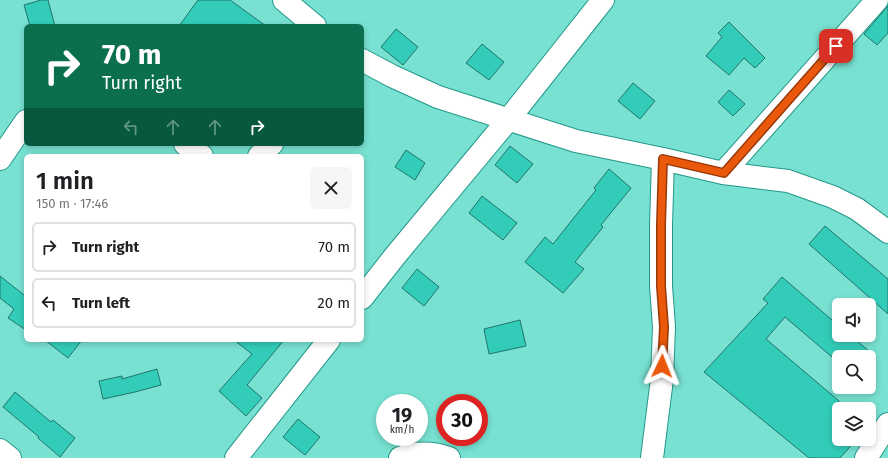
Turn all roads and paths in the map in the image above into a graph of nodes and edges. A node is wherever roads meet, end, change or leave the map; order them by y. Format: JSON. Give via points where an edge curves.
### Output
{"nodes":[{"id":1,"x":284,"y":0,"type":"edge"},
{"id":2,"x":603,"y":0,"type":"edge"},
{"id":3,"x":877,"y":0,"type":"edge"},
{"id":4,"x":313,"y":24,"type":"edge"},
{"id":5,"x":364,"y":61,"type":"edge"},
{"id":6,"x":508,"y":120,"type":"junction"},
{"id":7,"x":24,"y":124,"type":"edge"},
{"id":8,"x":188,"y":146,"type":"edge"},
{"id":9,"x":270,"y":146,"type":"edge"},
{"id":10,"x":199,"y":154,"type":"edge"},
{"id":11,"x":261,"y":154,"type":"edge"},
{"id":12,"x":0,"y":159,"type":"edge"},
{"id":13,"x":663,"y":159,"type":"junction"},
{"id":14,"x":724,"y":173,"type":"junction"},
{"id":15,"x":888,"y":232,"type":"edge"},
{"id":16,"x":364,"y":295,"type":"edge"},
{"id":17,"x":328,"y":342,"type":"edge"},
{"id":18,"x":888,"y":424,"type":"edge"},
{"id":19,"x":0,"y":450,"type":"edge"},
{"id":20,"x":247,"y":454,"type":"edge"},
{"id":21,"x":10,"y":458,"type":"edge"},
{"id":22,"x":400,"y":458,"type":"edge"},
{"id":23,"x":449,"y":458,"type":"edge"},
{"id":24,"x":652,"y":458,"type":"edge"},
{"id":25,"x":866,"y":458,"type":"edge"}],
"edges":[{"from":1,"to":4,"type":"street"},
{"from":2,"to":6,"type":"street"},
{"from":3,"to":14,"type":"street"},
{"from":5,"to":6,"type":"street","via":[[438,97]]},
{"from":6,"to":13,"type":"street","via":[[576,141]]},
{"from":6,"to":16,"type":"street"},
{"from":7,"to":12,"type":"street"},
{"from":8,"to":10,"type":"street"},
{"from":9,"to":11,"type":"street"},
{"from":13,"to":14,"type":"street"},
{"from":13,"to":24,"type":"street","via":[[661,286],[664,327],[662,379]]},
{"from":14,"to":15,"type":"street","via":[[788,181],[856,209]]},
{"from":17,"to":20,"type":"street"},
{"from":18,"to":25,"type":"street"},
{"from":19,"to":21,"type":"street"},
{"from":22,"to":23,"type":"street","via":[[426,453]]}]}
